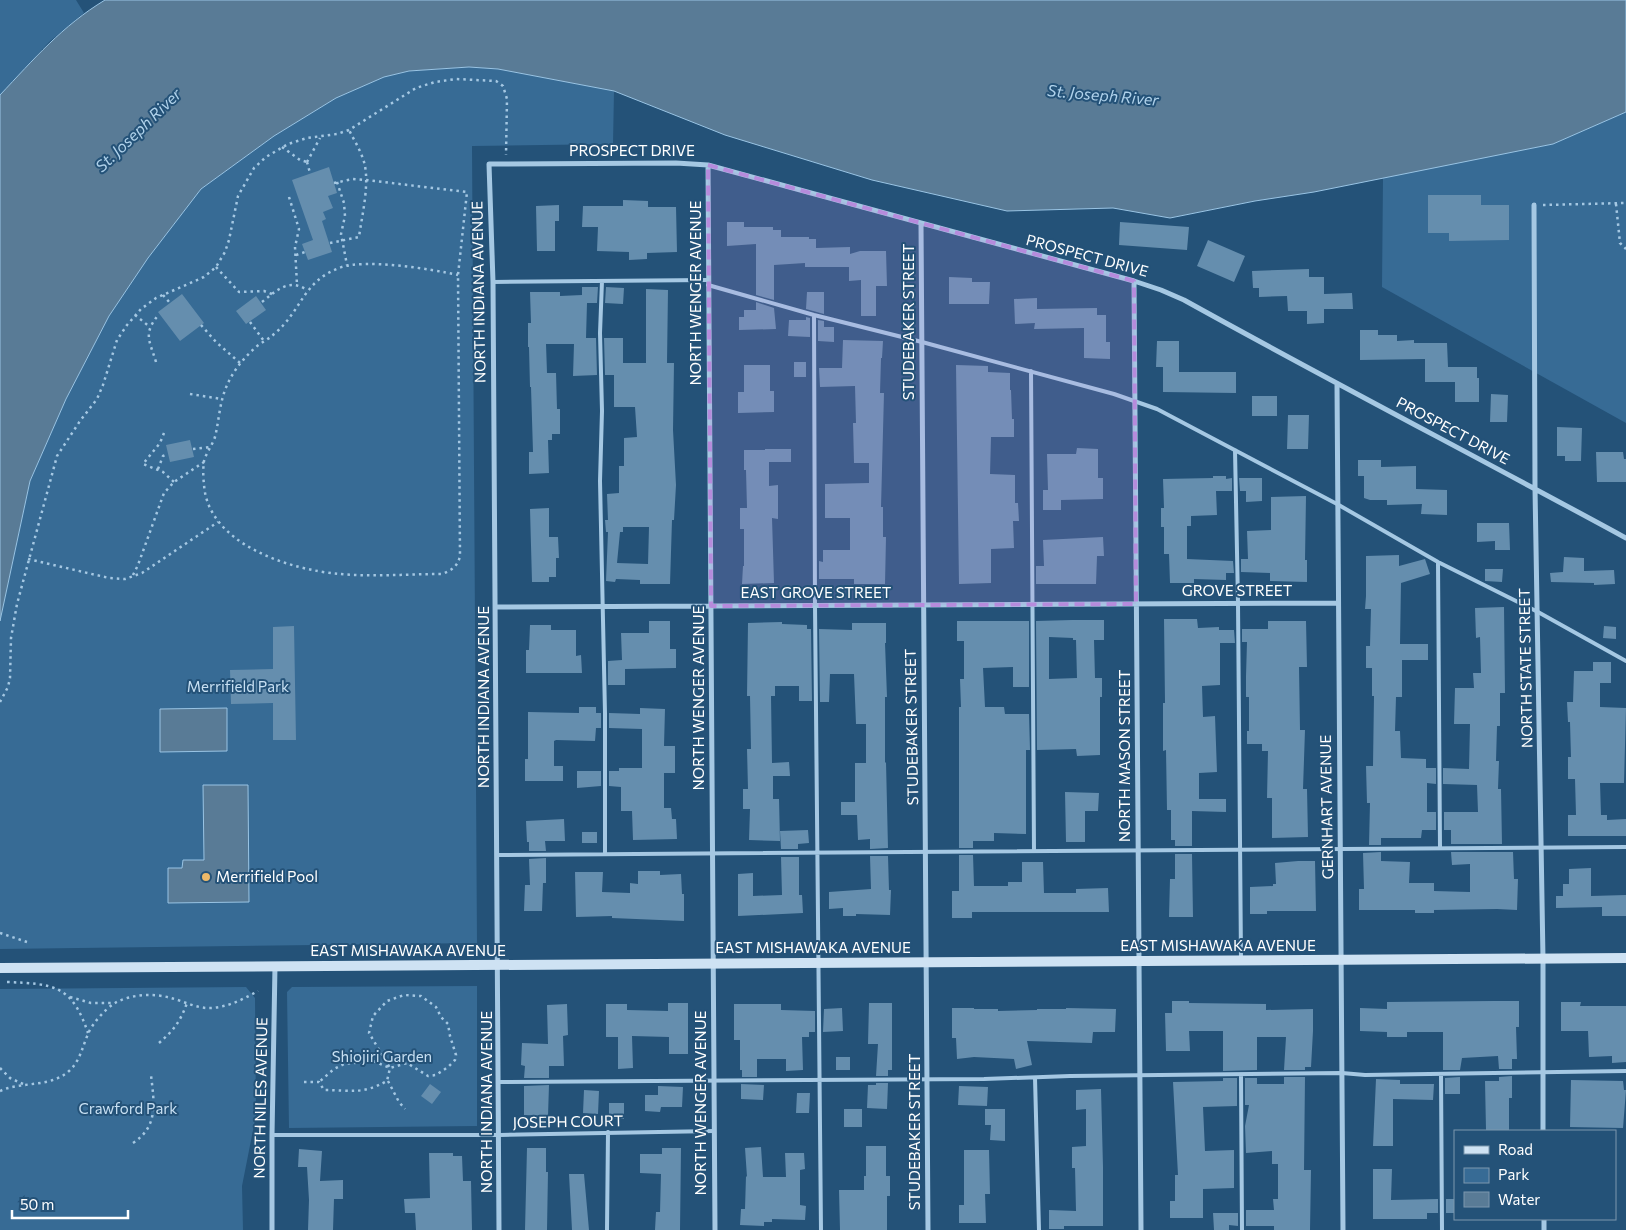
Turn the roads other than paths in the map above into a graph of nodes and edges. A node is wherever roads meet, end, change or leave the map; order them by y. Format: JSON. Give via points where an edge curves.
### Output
{"nodes":[{"id":1,"x":489,"y":164,"type":"joint"},
{"id":2,"x":708,"y":165,"type":"junction"},
{"id":3,"x":1534,"y":205,"type":"road end"},
{"id":4,"x":921,"y":224,"type":"junction"},
{"id":5,"x":602,"y":281,"type":"junction"},
{"id":6,"x":1134,"y":281,"type":"junction"},
{"id":7,"x":492,"y":282,"type":"junction"},
{"id":8,"x":708,"y":282,"type":"junction"},
{"id":9,"x":814,"y":315,"type":"junction"},
{"id":10,"x":922,"y":342,"type":"junction"},
{"id":11,"x":1031,"y":371,"type":"junction"},
{"id":12,"x":1337,"y":384,"type":"junction"},
{"id":13,"x":1134,"y":400,"type":"junction"},
{"id":14,"x":1234,"y":450,"type":"junction"},
{"id":15,"x":1535,"y":488,"type":"junction"},
{"id":16,"x":1337,"y":504,"type":"junction"},
{"id":17,"x":1626,"y":538,"type":"edge"},
{"id":18,"x":1438,"y":562,"type":"junction"},
{"id":19,"x":1337,"y":603,"type":"junction"},
{"id":20,"x":1136,"y":604,"type":"junction"},
{"id":21,"x":1238,"y":604,"type":"junction"},
{"id":22,"x":923,"y":605,"type":"junction"},
{"id":23,"x":1032,"y":605,"type":"junction"},
{"id":24,"x":710,"y":606,"type":"junction"},
{"id":25,"x":815,"y":606,"type":"junction"},
{"id":26,"x":495,"y":607,"type":"junction"},
{"id":27,"x":603,"y":607,"type":"junction"},
{"id":28,"x":1538,"y":612,"type":"junction"},
{"id":29,"x":1626,"y":661,"type":"edge"},
{"id":30,"x":1626,"y":847,"type":"edge"},
{"id":31,"x":1440,"y":848,"type":"junction"},
{"id":32,"x":1541,"y":848,"type":"junction"},
{"id":33,"x":1339,"y":849,"type":"junction"},
{"id":34,"x":1138,"y":850,"type":"junction"},
{"id":35,"x":1239,"y":850,"type":"junction"},
{"id":36,"x":1034,"y":851,"type":"junction"},
{"id":37,"x":818,"y":852,"type":"junction"},
{"id":38,"x":926,"y":852,"type":"junction"},
{"id":39,"x":712,"y":853,"type":"junction"},
{"id":40,"x":605,"y":854,"type":"junction"},
{"id":41,"x":497,"y":855,"type":"junction"},
{"id":42,"x":1626,"y":958,"type":"edge"},
{"id":43,"x":1543,"y":959,"type":"junction"},
{"id":44,"x":1240,"y":960,"type":"junction"},
{"id":45,"x":1341,"y":960,"type":"junction"},
{"id":46,"x":1140,"y":961,"type":"junction"},
{"id":47,"x":927,"y":962,"type":"junction"},
{"id":48,"x":818,"y":963,"type":"junction"},
{"id":49,"x":713,"y":964,"type":"junction"},
{"id":50,"x":498,"y":965,"type":"junction"},
{"id":51,"x":275,"y":966,"type":"junction"},
{"id":52,"x":0,"y":968,"type":"edge"},
{"id":53,"x":1626,"y":1071,"type":"edge"},
{"id":54,"x":1543,"y":1072,"type":"junction"},
{"id":55,"x":1342,"y":1073,"type":"junction"},
{"id":56,"x":1441,"y":1074,"type":"junction"},
{"id":57,"x":1241,"y":1076,"type":"junction"},
{"id":58,"x":1140,"y":1077,"type":"junction"},
{"id":59,"x":1035,"y":1078,"type":"junction"},
{"id":60,"x":819,"y":1079,"type":"junction"},
{"id":61,"x":928,"y":1079,"type":"junction"},
{"id":62,"x":714,"y":1080,"type":"junction"},
{"id":63,"x":499,"y":1082,"type":"junction"},
{"id":64,"x":1543,"y":1130,"type":"edge"},
{"id":65,"x":714,"y":1131,"type":"junction"},
{"id":66,"x":608,"y":1132,"type":"junction"},
{"id":67,"x":272,"y":1135,"type":"junction"},
{"id":68,"x":500,"y":1135,"type":"junction"},
{"id":69,"x":272,"y":1230,"type":"edge"},
{"id":70,"x":499,"y":1230,"type":"edge"},
{"id":71,"x":607,"y":1230,"type":"edge"},
{"id":72,"x":715,"y":1230,"type":"edge"},
{"id":73,"x":821,"y":1230,"type":"edge"},
{"id":74,"x":928,"y":1230,"type":"edge"},
{"id":75,"x":1039,"y":1230,"type":"edge"},
{"id":76,"x":1141,"y":1230,"type":"edge"},
{"id":77,"x":1242,"y":1230,"type":"edge"},
{"id":78,"x":1343,"y":1230,"type":"edge"},
{"id":79,"x":1442,"y":1230,"type":"edge"}],
"edges":[{"from":1,"to":2,"type":"street","name":"PROSPECT DRIVE","via":[[676,162]]},
{"from":1,"to":7,"type":"street","name":"NORTH INDIANA AVENUE"},
{"from":2,"to":4,"type":"street","name":"PROSPECT DRIVE"},
{"from":2,"to":8,"type":"street","name":"NORTH WENGER AVENUE"},
{"from":3,"to":15,"type":"street","name":"NORTH STATE STREET"},
{"from":4,"to":6,"type":"street","name":"PROSPECT DRIVE"},
{"from":4,"to":10,"type":"street","name":"STUDEBAKER STREET"},
{"from":5,"to":7,"type":"lane"},
{"from":5,"to":8,"type":"lane"},
{"from":5,"to":27,"type":"lane","via":[[600,481]]},
{"from":6,"to":12,"type":"street","name":"PROSPECT DRIVE","via":[[1184,300]]},
{"from":6,"to":13,"type":"street","name":"NORTH MASON STREET"},
{"from":7,"to":26,"type":"street","name":"NORTH INDIANA AVENUE"},
{"from":8,"to":9,"type":"lane"},
{"from":8,"to":24,"type":"street","name":"NORTH WENGER AVENUE"},
{"from":9,"to":10,"type":"lane"},
{"from":9,"to":25,"type":"lane"},
{"from":10,"to":11,"type":"lane"},
{"from":10,"to":22,"type":"street","name":"STUDEBAKER STREET"},
{"from":11,"to":13,"type":"lane"},
{"from":11,"to":23,"type":"lane"},
{"from":12,"to":15,"type":"street","name":"PROSPECT DRIVE"},
{"from":12,"to":16,"type":"street","name":"GERNHART AVENUE"},
{"from":13,"to":14,"type":"lane"},
{"from":13,"to":20,"type":"street","name":"NORTH MASON STREET"},
{"from":14,"to":16,"type":"lane"},
{"from":14,"to":21,"type":"lane"},
{"from":15,"to":17,"type":"street","name":"PROSPECT DRIVE"},
{"from":15,"to":28,"type":"street","name":"NORTH STATE STREET"},
{"from":16,"to":18,"type":"lane"},
{"from":16,"to":19,"type":"street","name":"GERNHART AVENUE"},
{"from":18,"to":28,"type":"lane"},
{"from":18,"to":31,"type":"lane"},
{"from":19,"to":21,"type":"street","name":"GROVE STREET"},
{"from":19,"to":33,"type":"street","name":"GERNHART AVENUE"},
{"from":20,"to":21,"type":"street","name":"GROVE STREET"},
{"from":20,"to":23,"type":"street","name":"EAST GROVE STREET"},
{"from":20,"to":34,"type":"street","name":"NORTH MASON STREET"},
{"from":21,"to":35,"type":"lane"},
{"from":22,"to":23,"type":"street","name":"EAST GROVE STREET"},
{"from":22,"to":25,"type":"street","name":"EAST GROVE STREET"},
{"from":22,"to":38,"type":"street","name":"STUDEBAKER STREET"},
{"from":23,"to":36,"type":"lane"},
{"from":24,"to":25,"type":"street","name":"EAST GROVE STREET"},
{"from":24,"to":27,"type":"street","name":"EAST GROVE STREET"},
{"from":24,"to":39,"type":"street","name":"NORTH WENGER AVENUE"},
{"from":25,"to":37,"type":"lane"},
{"from":26,"to":27,"type":"street","name":"EAST GROVE STREET"},
{"from":26,"to":41,"type":"street","name":"NORTH INDIANA AVENUE"},
{"from":27,"to":40,"type":"lane"},
{"from":28,"to":29,"type":"lane"},
{"from":28,"to":32,"type":"street","name":"NORTH STATE STREET"},
{"from":30,"to":32,"type":"lane"},
{"from":31,"to":32,"type":"lane"},
{"from":31,"to":33,"type":"lane"},
{"from":32,"to":43,"type":"street","name":"NORTH STATE STREET"},
{"from":33,"to":35,"type":"lane"},
{"from":33,"to":45,"type":"street","name":"GERNHART AVENUE"},
{"from":34,"to":35,"type":"lane"},
{"from":34,"to":36,"type":"lane"},
{"from":34,"to":46,"type":"street","name":"NORTH MASON STREET"},
{"from":35,"to":44,"type":"lane"},
{"from":36,"to":38,"type":"lane"},
{"from":37,"to":38,"type":"lane"},
{"from":37,"to":39,"type":"lane"},
{"from":37,"to":48,"type":"lane"},
{"from":38,"to":47,"type":"street","name":"STUDEBAKER STREET"},
{"from":39,"to":40,"type":"lane"},
{"from":39,"to":49,"type":"street","name":"NORTH WENGER AVENUE"},
{"from":40,"to":41,"type":"lane"},
{"from":41,"to":50,"type":"street","name":"NORTH INDIANA AVENUE"},
{"from":42,"to":43,"type":"street","name":"EAST MISHAWAKA AVENUE"},
{"from":43,"to":45,"type":"street","name":"EAST MISHAWAKA AVENUE"},
{"from":43,"to":54,"type":"street","name":"NORTH STATE STREET"},
{"from":44,"to":45,"type":"street","name":"EAST MISHAWAKA AVENUE"},
{"from":44,"to":46,"type":"street","name":"EAST MISHAWAKA AVENUE"},
{"from":45,"to":55,"type":"street","name":"GERNHART AVENUE"},
{"from":46,"to":47,"type":"street","name":"EAST MISHAWAKA AVENUE"},
{"from":46,"to":58,"type":"street","name":"NORTH MASON STREET"},
{"from":47,"to":48,"type":"street","name":"EAST MISHAWAKA AVENUE"},
{"from":47,"to":61,"type":"street","name":"STUDEBAKER STREET"},
{"from":48,"to":49,"type":"street","name":"EAST MISHAWAKA AVENUE"},
{"from":48,"to":60,"type":"lane"},
{"from":49,"to":50,"type":"street","name":"EAST MISHAWAKA AVENUE"},
{"from":49,"to":62,"type":"street","name":"NORTH WENGER AVENUE"},
{"from":50,"to":51,"type":"street","name":"EAST MISHAWAKA AVENUE"},
{"from":50,"to":63,"type":"street","name":"NORTH INDIANA AVENUE"},
{"from":51,"to":52,"type":"street","name":"EAST MISHAWAKA AVENUE"},
{"from":51,"to":67,"type":"street","name":"NORTH NILES AVENUE"},
{"from":53,"to":54,"type":"lane"},
{"from":54,"to":56,"type":"lane"},
{"from":54,"to":64,"type":"street","name":"NORTH STATE STREET"},
{"from":55,"to":56,"type":"lane"},
{"from":55,"to":57,"type":"lane"},
{"from":55,"to":78,"type":"street","name":"GERNHART AVENUE"},
{"from":56,"to":79,"type":"lane"},
{"from":57,"to":58,"type":"lane"},
{"from":57,"to":77,"type":"lane"},
{"from":58,"to":59,"type":"lane"},
{"from":58,"to":76,"type":"street","name":"NORTH MASON STREET"},
{"from":59,"to":61,"type":"lane"},
{"from":59,"to":75,"type":"lane"},
{"from":60,"to":61,"type":"lane"},
{"from":60,"to":62,"type":"lane"},
{"from":60,"to":73,"type":"lane"},
{"from":61,"to":74,"type":"street","name":"STUDEBAKER STREET"},
{"from":62,"to":63,"type":"lane"},
{"from":62,"to":65,"type":"street","name":"NORTH WENGER AVENUE"},
{"from":63,"to":68,"type":"street","name":"NORTH INDIANA AVENUE"},
{"from":65,"to":66,"type":"lane","name":"JOSEPH COURT"},
{"from":65,"to":72,"type":"street","name":"NORTH WENGER AVENUE"},
{"from":66,"to":68,"type":"lane","name":"JOSEPH COURT"},
{"from":66,"to":71,"type":"lane"},
{"from":67,"to":68,"type":"lane","name":"JOSEPH COURT"},
{"from":67,"to":69,"type":"street","name":"NORTH NILES AVENUE"},
{"from":68,"to":70,"type":"street","name":"NORTH INDIANA AVENUE"}]}
